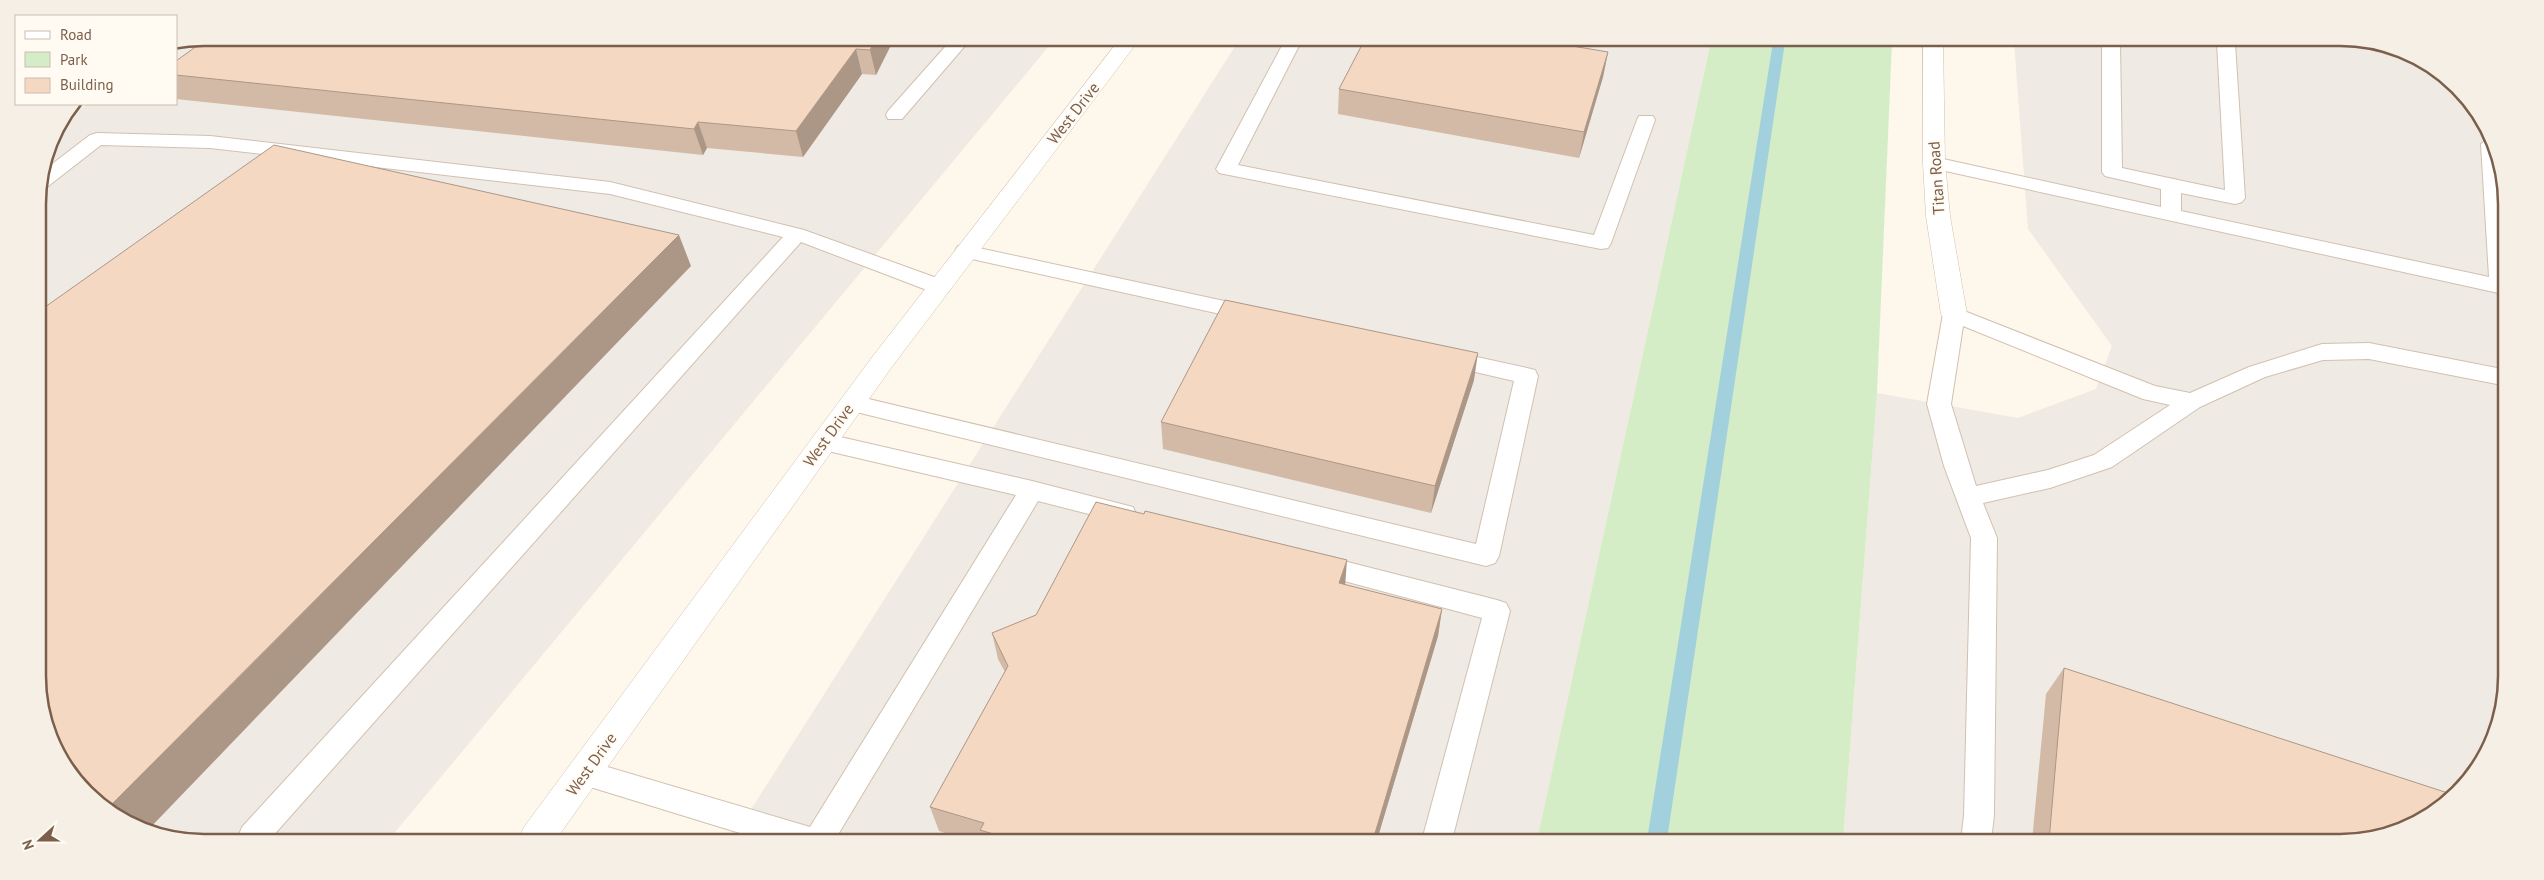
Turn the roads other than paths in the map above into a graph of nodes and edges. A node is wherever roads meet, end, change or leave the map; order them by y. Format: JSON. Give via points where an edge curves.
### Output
{"nodes":[{"id":1,"x":957,"y":46,"type":"edge"},
{"id":2,"x":1124,"y":46,"type":"edge"},
{"id":3,"x":1291,"y":46,"type":"edge"},
{"id":4,"x":1933,"y":46,"type":"edge"},
{"id":5,"x":2112,"y":46,"type":"edge"},
{"id":6,"x":2226,"y":46,"type":"edge"},
{"id":7,"x":895,"y":114,"type":"dead end"},
{"id":8,"x":1646,"y":120,"type":"dead end"},
{"id":9,"x":2491,"y":161,"type":"edge"},
{"id":10,"x":1934,"y":163,"type":"junction"},
{"id":11,"x":49,"y":176,"type":"edge"},
{"id":12,"x":2171,"y":185,"type":"junction"},
{"id":13,"x":2171,"y":214,"type":"junction"},
{"id":14,"x":797,"y":234,"type":"junction"},
{"id":15,"x":2498,"y":248,"type":"edge"},
{"id":16,"x":965,"y":251,"type":"junction"},
{"id":17,"x":2498,"y":286,"type":"edge"},
{"id":18,"x":940,"y":287,"type":"junction"},
{"id":19,"x":1954,"y":314,"type":"junction"},
{"id":20,"x":1275,"y":320,"type":"edge"},
{"id":21,"x":1420,"y":352,"type":"edge"},
{"id":22,"x":2498,"y":376,"type":"edge"},
{"id":23,"x":2192,"y":401,"type":"junction"},
{"id":24,"x":852,"y":403,"type":"junction"},
{"id":25,"x":823,"y":442,"type":"junction"},
{"id":26,"x":1032,"y":490,"type":"junction"},
{"id":27,"x":1968,"y":497,"type":"junction"},
{"id":28,"x":1146,"y":520,"type":"edge"},
{"id":29,"x":1298,"y":559,"type":"edge"},
{"id":30,"x":584,"y":774,"type":"junction"},
{"id":31,"x":1439,"y":833,"type":"edge"},
{"id":32,"x":1977,"y":833,"type":"edge"},
{"id":33,"x":256,"y":834,"type":"edge"},
{"id":34,"x":539,"y":834,"type":"edge"},
{"id":35,"x":787,"y":834,"type":"edge"},
{"id":36,"x":823,"y":834,"type":"edge"}],
"edges":[{"from":1,"to":7,"type":"lane"},
{"from":2,"to":16,"type":"street","name":"West Drive"},
{"from":3,"to":8,"type":"lane","via":[[1226,169],[1601,243]]},
{"from":4,"to":10,"type":"street","name":"Titan Road"},
{"from":5,"to":12,"type":"lane","via":[[2112,172]]},
{"from":6,"to":12,"type":"lane","via":[[2234,198]]},
{"from":9,"to":15,"type":"lane"},
{"from":10,"to":13,"type":"lane"},
{"from":10,"to":19,"type":"street","name":"Titan Road","via":[[1938,216]]},
{"from":11,"to":14,"type":"lane","via":[[98,139],[210,142],[610,188]]},
{"from":12,"to":13,"type":"lane"},
{"from":13,"to":17,"type":"lane"},
{"from":14,"to":18,"type":"lane"},
{"from":14,"to":33,"type":"lane"},
{"from":16,"to":18,"type":"street","name":"West Drive"},
{"from":16,"to":20,"type":"lane"},
{"from":18,"to":24,"type":"street","name":"West Drive"},
{"from":19,"to":23,"type":"lane","via":[[2151,393]]},
{"from":19,"to":27,"type":"lane","via":[[1939,404]]},
{"from":21,"to":24,"type":"lane","via":[[1527,376],[1486,556]]},
{"from":22,"to":23,"type":"lane","via":[[2370,351],[2322,352],[2257,372]]},
{"from":23,"to":27,"type":"lane","via":[[2103,461],[2050,478]]},
{"from":24,"to":25,"type":"street","name":"West Drive"},
{"from":25,"to":26,"type":"lane"},
{"from":25,"to":30,"type":"street","name":"West Drive"},
{"from":26,"to":28,"type":"lane"},
{"from":26,"to":36,"type":"lane"},
{"from":27,"to":32,"type":"lane","via":[[1984,538]]},
{"from":29,"to":31,"type":"lane","via":[[1497,611]]},
{"from":30,"to":34,"type":"street","name":"West Drive"},
{"from":30,"to":35,"type":"lane"}]}
